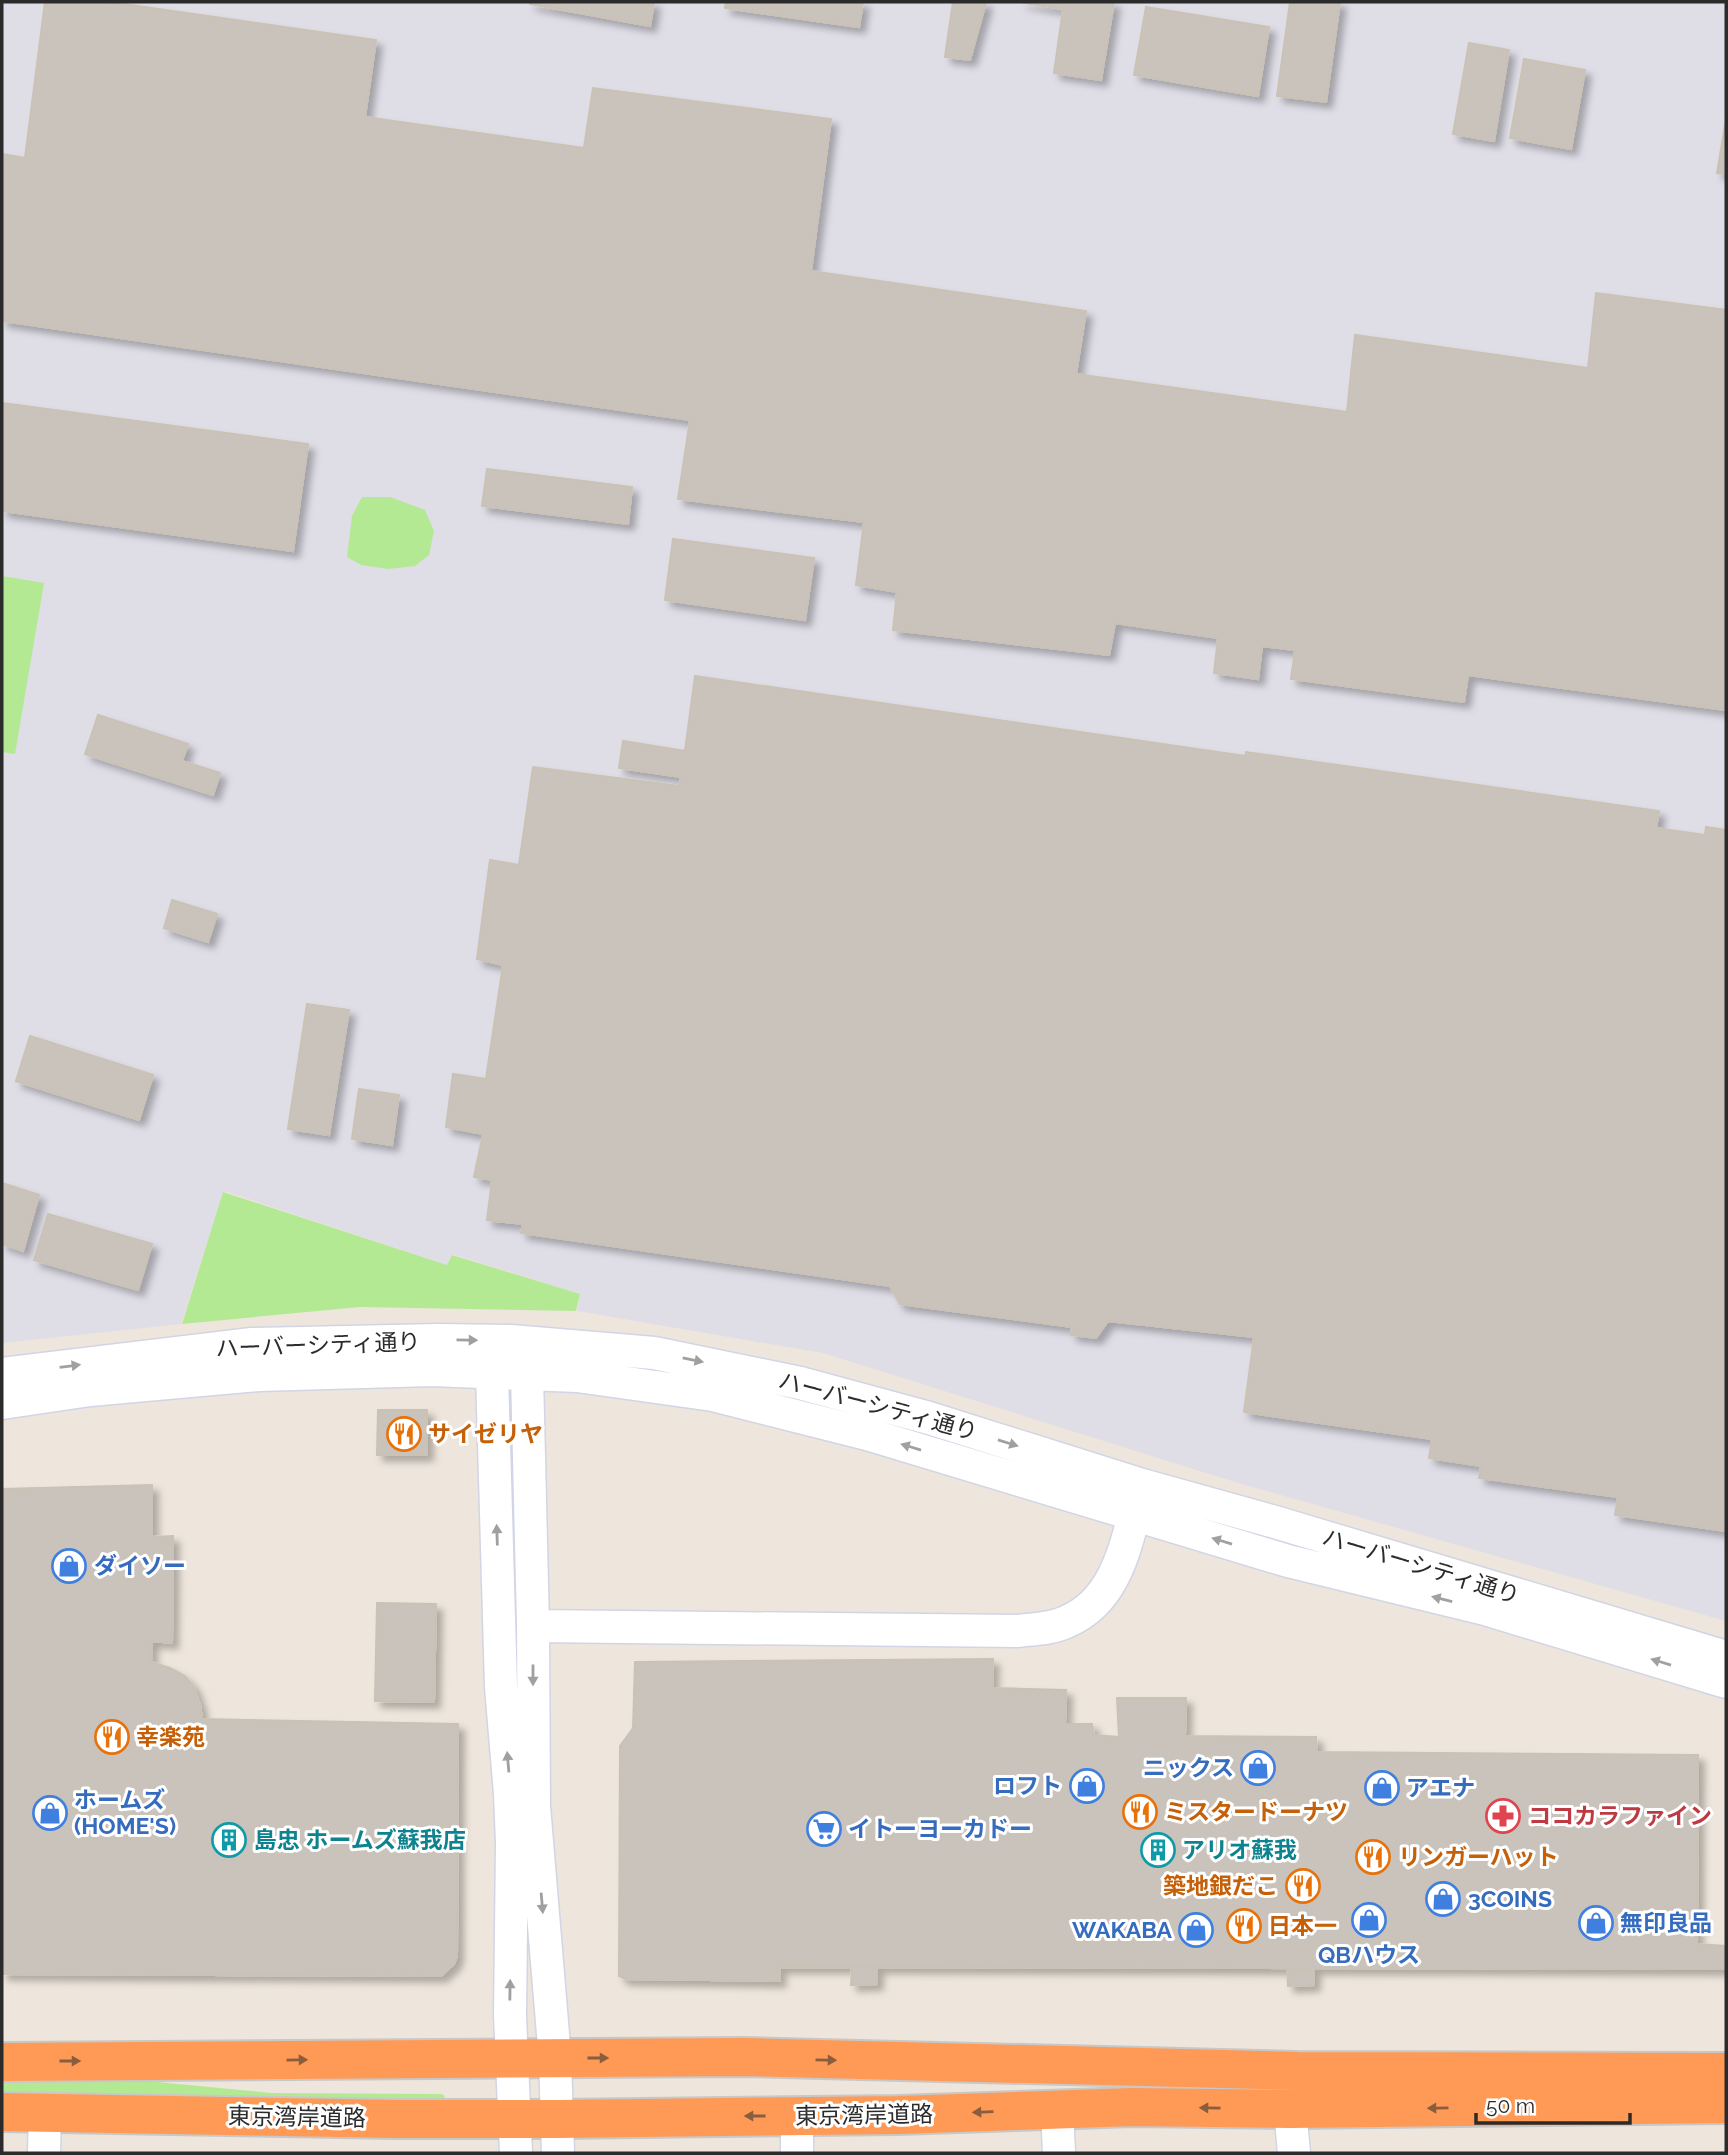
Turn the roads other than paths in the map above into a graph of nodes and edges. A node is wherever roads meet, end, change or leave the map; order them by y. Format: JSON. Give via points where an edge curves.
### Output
{"nodes":[{"id":1,"x":511,"y":1341,"type":"junction"},
{"id":2,"x":492,"y":1373,"type":"junction"},
{"id":3,"x":2,"y":1374,"type":"edge"},
{"id":4,"x":527,"y":1374,"type":"junction"},
{"id":5,"x":2,"y":1404,"type":"edge"},
{"id":6,"x":1138,"y":1500,"type":"junction"},
{"id":7,"x":533,"y":1626,"type":"junction"},
{"id":8,"x":1726,"y":1657,"type":"edge"},
{"id":9,"x":1726,"y":1682,"type":"edge"},
{"id":10,"x":511,"y":2058,"type":"junction"},
{"id":11,"x":555,"y":2058,"type":"junction"},
{"id":12,"x":2,"y":2062,"type":"edge"},
{"id":13,"x":1726,"y":2072,"type":"edge"},
{"id":14,"x":1726,"y":2104,"type":"edge"},
{"id":15,"x":1290,"y":2109,"type":"junction"},
{"id":16,"x":1057,"y":2110,"type":"junction"},
{"id":17,"x":2,"y":2112,"type":"edge"},
{"id":18,"x":45,"y":2112,"type":"junction"},
{"id":19,"x":797,"y":2135,"type":"edge"},
{"id":20,"x":515,"y":2136,"type":"edge"},
{"id":21,"x":557,"y":2136,"type":"edge"},
{"id":22,"x":44,"y":2153,"type":"edge"},
{"id":23,"x":1059,"y":2153,"type":"edge"},
{"id":24,"x":1294,"y":2153,"type":"edge"}],
"edges":[{"from":1,"to":2,"type":"street"},
{"from":3,"to":1,"type":"street","name":"ハーバーシティ通り","one_way":true,"via":[[252,1344]]},
{"from":1,"to":4,"type":"street"},
{"from":1,"to":6,"type":"street","name":"ハーバーシティ通り","one_way":true,"via":[[654,1353],[800,1383],[929,1418]]},
{"from":2,"to":4,"type":"street","name":"ハーバーシティ通り"},
{"from":2,"to":5,"type":"street","name":"ハーバーシティ通り","via":[[432,1370],[259,1375],[90,1390]]},
{"from":10,"to":2,"type":"street","one_way":true,"via":[[512,1843],[501,1687]]},
{"from":6,"to":4,"type":"street","name":"ハーバーシティ通り","one_way":true,"via":[[725,1397],[577,1376]]},
{"from":4,"to":7,"type":"street"},
{"from":6,"to":7,"type":"street","via":[[1121,1562],[1102,1596],[1066,1622],[1041,1629]]},
{"from":6,"to":8,"type":"street","name":"ハーバーシティ通り","via":[[1275,1522]]},
{"from":9,"to":6,"type":"street","name":"ハーバーシティ通り","one_way":true,"via":[[1485,1609],[1288,1561]]},
{"from":7,"to":11,"type":"street","one_way":true,"via":[[534,1806]]},
{"from":10,"to":11,"type":"highway"},
{"from":12,"to":10,"type":"highway","one_way":true},
{"from":10,"to":20,"type":"street"},
{"from":11,"to":13,"type":"highway","one_way":true,"via":[[745,2057],[1312,2071]]},
{"from":11,"to":21,"type":"street"},
{"from":14,"to":15,"type":"highway","name":"東京湾岸道路","one_way":true},
{"from":15,"to":16,"type":"highway","name":"東京湾岸道路","one_way":true},
{"from":15,"to":24,"type":"street"},
{"from":16,"to":19,"type":"highway","name":"東京湾岸道路","one_way":true,"via":[[898,2115]]},
{"from":16,"to":23,"type":"street"},
{"from":17,"to":18,"type":"highway","name":"東京湾岸道路"},
{"from":18,"to":20,"type":"highway","name":"東京湾岸道路","via":[[302,2118]]},
{"from":18,"to":22,"type":"street"},
{"from":19,"to":21,"type":"highway","name":"東京湾岸道路","one_way":true},
{"from":20,"to":21,"type":"highway","name":"東京湾岸道路"}]}
